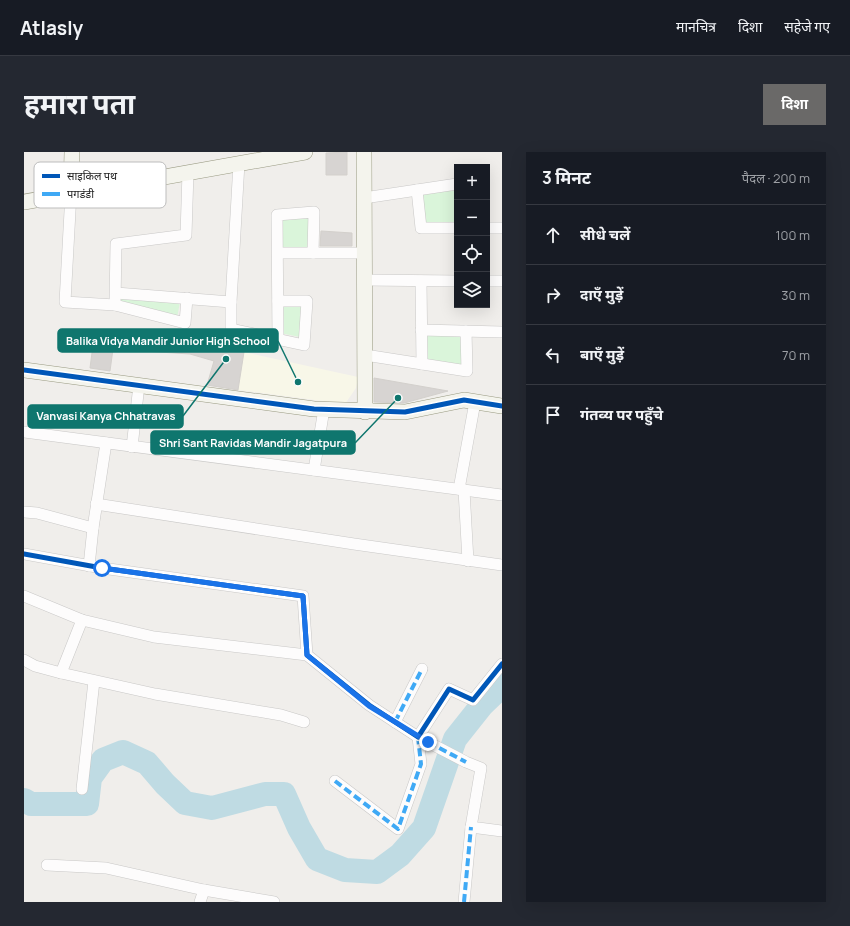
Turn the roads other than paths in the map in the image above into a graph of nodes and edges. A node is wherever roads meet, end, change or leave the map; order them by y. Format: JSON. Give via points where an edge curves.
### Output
{"nodes":[{"id":1,"x":72,"y":152,"type":"edge"},
{"id":2,"x":305,"y":152,"type":"edge"},
{"id":3,"x":364,"y":152,"type":"edge"},
{"id":4,"x":265,"y":155,"type":"edge"},
{"id":5,"x":72,"y":162,"type":"edge"},
{"id":6,"x":239,"y":163,"type":"junction"},
{"id":7,"x":188,"y":172,"type":"junction"},
{"id":8,"x":166,"y":176,"type":"edge"},
{"id":9,"x":454,"y":184,"type":"edge"},
{"id":10,"x":418,"y":190,"type":"junction"},
{"id":11,"x":364,"y":198,"type":"junction"},
{"id":12,"x":34,"y":200,"type":"edge"},
{"id":13,"x":24,"y":202,"type":"edge"},
{"id":14,"x":70,"y":208,"type":"edge"},
{"id":15,"x":454,"y":228,"type":"edge"},
{"id":16,"x":490,"y":228,"type":"edge"},
{"id":17,"x":502,"y":228,"type":"edge"},
{"id":18,"x":279,"y":253,"type":"junction"},
{"id":19,"x":313,"y":253,"type":"junction"},
{"id":20,"x":364,"y":253,"type":"junction"},
{"id":21,"x":364,"y":280,"type":"junction"},
{"id":22,"x":421,"y":280,"type":"junction"},
{"id":23,"x":454,"y":281,"type":"edge"},
{"id":24,"x":490,"y":281,"type":"edge"},
{"id":25,"x":502,"y":281,"type":"edge"},
{"id":26,"x":116,"y":293,"type":"junction"},
{"id":27,"x":187,"y":298,"type":"junction"},
{"id":28,"x":278,"y":301,"type":"junction"},
{"id":29,"x":231,"y":302,"type":"junction"},
{"id":30,"x":115,"y":305,"type":"junction"},
{"id":31,"x":422,"y":330,"type":"junction"},
{"id":32,"x":466,"y":331,"type":"junction"},
{"id":33,"x":502,"y":332,"type":"edge"},
{"id":34,"x":278,"y":338,"type":"junction"},
{"id":35,"x":365,"y":355,"type":"junction"},
{"id":36,"x":422,"y":364,"type":"junction"},
{"id":37,"x":24,"y":370,"type":"edge"},
{"id":38,"x":139,"y":385,"type":"junction"},
{"id":39,"x":476,"y":402,"type":"junction"},
{"id":40,"x":502,"y":406,"type":"edge"},
{"id":41,"x":324,"y":410,"type":"junction"},
{"id":42,"x":365,"y":412,"type":"junction"},
{"id":43,"x":24,"y":432,"type":"edge"},
{"id":44,"x":106,"y":443,"type":"junction"},
{"id":45,"x":132,"y":447,"type":"junction"},
{"id":46,"x":314,"y":470,"type":"junction"},
{"id":47,"x":462,"y":490,"type":"junction"},
{"id":48,"x":502,"y":495,"type":"edge"},
{"id":49,"x":96,"y":504,"type":"junction"},
{"id":50,"x":24,"y":512,"type":"edge"},
{"id":51,"x":92,"y":528,"type":"junction"},
{"id":52,"x":24,"y":554,"type":"edge"},
{"id":53,"x":468,"y":561,"type":"junction"},
{"id":54,"x":502,"y":565,"type":"edge"},
{"id":55,"x":89,"y":566,"type":"junction"},
{"id":56,"x":24,"y":596,"type":"edge"},
{"id":57,"x":82,"y":620,"type":"junction"},
{"id":58,"x":307,"y":655,"type":"junction"},
{"id":59,"x":24,"y":660,"type":"edge"},
{"id":60,"x":502,"y":664,"type":"edge"},
{"id":61,"x":422,"y":669,"type":"dead end"},
{"id":62,"x":61,"y":674,"type":"junction"},
{"id":63,"x":94,"y":681,"type":"junction"},
{"id":64,"x":304,"y":722,"type":"dead end"},
{"id":65,"x":395,"y":722,"type":"junction"},
{"id":66,"x":418,"y":737,"type":"junction"},
{"id":67,"x":335,"y":781,"type":"dead end"},
{"id":68,"x":82,"y":789,"type":"dead end"},
{"id":69,"x":470,"y":826,"type":"junction"},
{"id":70,"x":502,"y":831,"type":"edge"},
{"id":71,"x":46,"y":865,"type":"dead end"},
{"id":72,"x":204,"y":890,"type":"junction"},
{"id":73,"x":200,"y":902,"type":"edge"},
{"id":74,"x":274,"y":902,"type":"edge"},
{"id":75,"x":464,"y":902,"type":"edge"}],
"edges":[{"from":1,"to":5,"type":"street"},
{"from":2,"to":4,"type":"street"},
{"from":3,"to":11,"type":"street"},
{"from":4,"to":6,"type":"street"},
{"from":6,"to":7,"type":"street"},
{"from":6,"to":29,"type":"street"},
{"from":7,"to":8,"type":"street"},
{"from":7,"to":26,"type":"street","via":[[186,235],[116,244]]},
{"from":9,"to":10,"type":"street"},
{"from":10,"to":11,"type":"street"},
{"from":10,"to":15,"type":"street","via":[[421,228]]},
{"from":11,"to":20,"type":"street"},
{"from":12,"to":13,"type":"street"},
{"from":14,"to":30,"type":"street","via":[[65,302]]},
{"from":16,"to":17,"type":"street"},
{"from":18,"to":19,"type":"street"},
{"from":18,"to":19,"type":"street","via":[[277,215],[314,212]]},
{"from":18,"to":28,"type":"street"},
{"from":19,"to":20,"type":"street"},
{"from":20,"to":21,"type":"street"},
{"from":21,"to":22,"type":"street"},
{"from":21,"to":35,"type":"street"},
{"from":22,"to":23,"type":"street"},
{"from":22,"to":31,"type":"street"},
{"from":24,"to":25,"type":"street"},
{"from":26,"to":27,"type":"street"},
{"from":26,"to":30,"type":"street"},
{"from":27,"to":29,"type":"street"},
{"from":27,"to":30,"type":"street","via":[[185,323]]},
{"from":28,"to":34,"type":"street"},
{"from":28,"to":34,"type":"street","via":[[307,302],[304,345]]},
{"from":29,"to":34,"type":"street","via":[[232,329]]},
{"from":31,"to":32,"type":"street"},
{"from":31,"to":36,"type":"street"},
{"from":32,"to":33,"type":"street"},
{"from":32,"to":36,"type":"street","via":[[467,371]]},
{"from":35,"to":36,"type":"street"},
{"from":35,"to":42,"type":"street"},
{"from":37,"to":38,"type":"street"},
{"from":38,"to":41,"type":"street"},
{"from":38,"to":45,"type":"street"},
{"from":39,"to":40,"type":"street"},
{"from":39,"to":42,"type":"street","via":[[464,400],[405,412]]},
{"from":39,"to":47,"type":"street"},
{"from":41,"to":42,"type":"street"},
{"from":41,"to":46,"type":"street"},
{"from":43,"to":44,"type":"street"},
{"from":44,"to":45,"type":"street"},
{"from":44,"to":49,"type":"street"},
{"from":45,"to":46,"type":"street"},
{"from":46,"to":47,"type":"street"},
{"from":47,"to":48,"type":"street"},
{"from":47,"to":53,"type":"street"},
{"from":49,"to":51,"type":"street"},
{"from":49,"to":53,"type":"street"},
{"from":50,"to":51,"type":"street","via":[[37,513]]},
{"from":51,"to":55,"type":"street"},
{"from":52,"to":55,"type":"street"},
{"from":53,"to":54,"type":"street"},
{"from":55,"to":58,"type":"street","via":[[303,596]]},
{"from":56,"to":57,"type":"street"},
{"from":57,"to":58,"type":"street","via":[[154,637]]},
{"from":57,"to":62,"type":"street"},
{"from":58,"to":65,"type":"street","via":[[369,706]]},
{"from":59,"to":62,"type":"street"},
{"from":60,"to":66,"type":"street","via":[[473,700],[449,689]]},
{"from":61,"to":65,"type":"street"},
{"from":62,"to":63,"type":"street"},
{"from":63,"to":64,"type":"street","via":[[281,715]]},
{"from":63,"to":68,"type":"street"},
{"from":65,"to":66,"type":"street"},
{"from":66,"to":67,"type":"street","via":[[421,764],[398,829]]},
{"from":66,"to":69,"type":"street","via":[[481,768]]},
{"from":69,"to":70,"type":"street"},
{"from":69,"to":75,"type":"street"},
{"from":71,"to":72,"type":"street","via":[[106,868]]},
{"from":72,"to":73,"type":"street"},
{"from":72,"to":74,"type":"street"}]}
